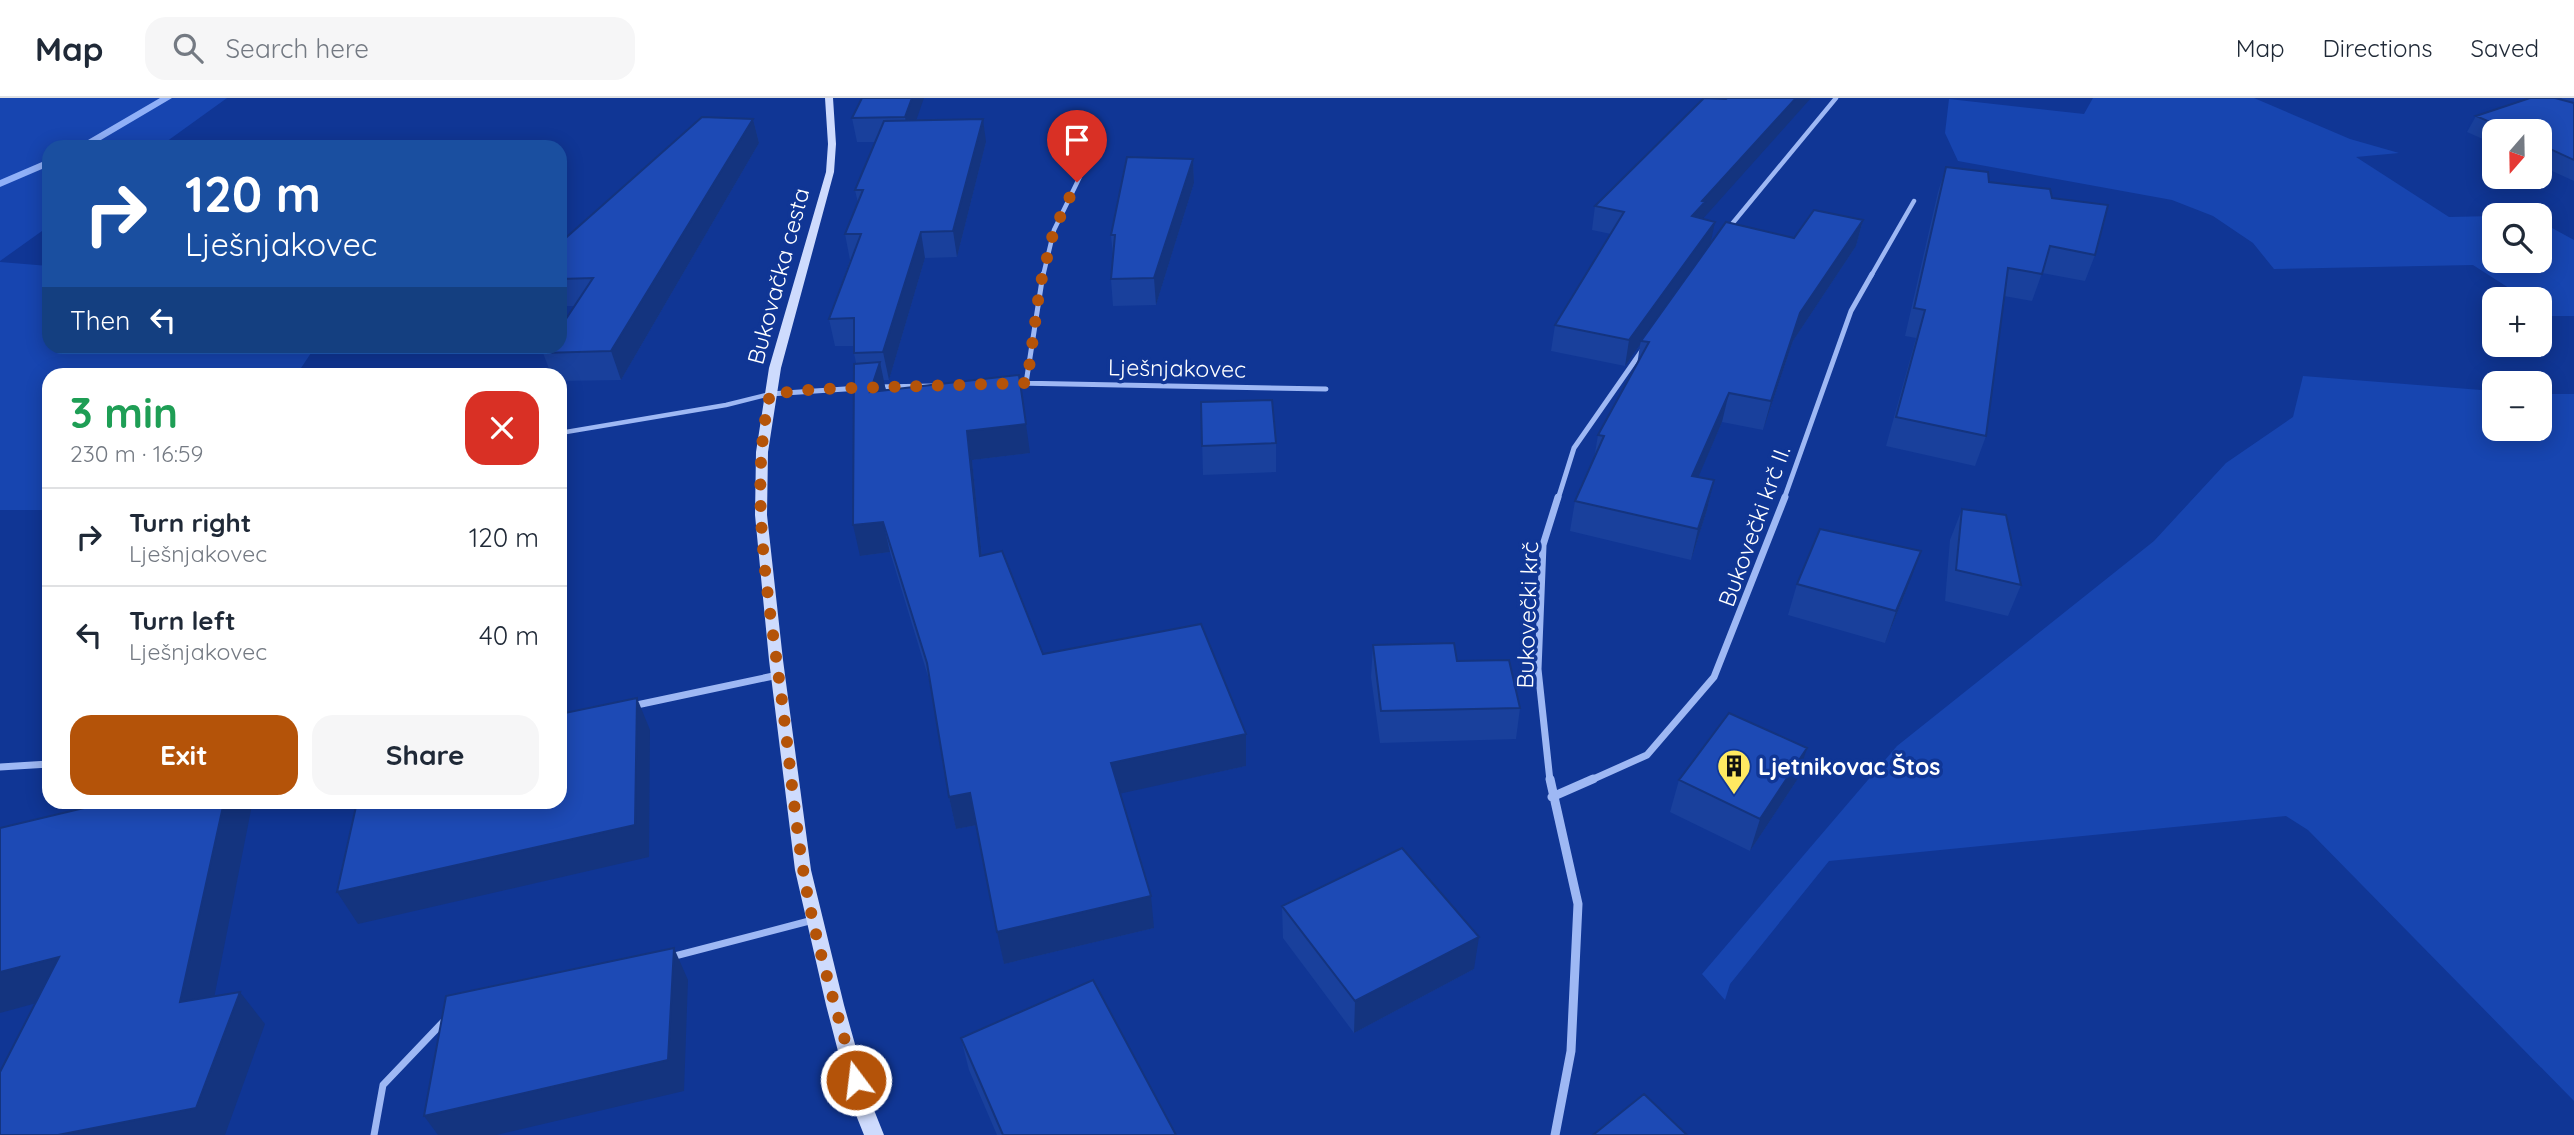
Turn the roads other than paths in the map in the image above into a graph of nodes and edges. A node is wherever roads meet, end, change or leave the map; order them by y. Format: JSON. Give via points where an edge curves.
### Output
{"nodes":[{"id":1,"x":829,"y":98,"type":"edge"},
{"id":2,"x":1836,"y":98,"type":"edge"},
{"id":3,"x":1089,"y":158,"type":"dead end"},
{"id":4,"x":1914,"y":201,"type":"dead end"},
{"id":5,"x":1720,"y":240,"type":"edge"},
{"id":6,"x":1649,"y":340,"type":"edge"},
{"id":7,"x":1027,"y":383,"type":"junction"},
{"id":8,"x":999,"y":384,"type":"edge"},
{"id":9,"x":943,"y":385,"type":"edge"},
{"id":10,"x":1326,"y":389,"type":"dead end"},
{"id":11,"x":770,"y":394,"type":"junction"},
{"id":12,"x":567,"y":432,"type":"edge"},
{"id":13,"x":779,"y":675,"type":"junction"},
{"id":14,"x":621,"y":708,"type":"edge"},
{"id":15,"x":42,"y":764,"type":"edge"},
{"id":16,"x":0,"y":767,"type":"edge"},
{"id":17,"x":1552,"y":797,"type":"junction"},
{"id":18,"x":813,"y":920,"type":"junction"},
{"id":19,"x":661,"y":959,"type":"edge"},
{"id":20,"x":452,"y":1014,"type":"edge"},
{"id":21,"x":374,"y":1135,"type":"edge"},
{"id":22,"x":874,"y":1135,"type":"edge"},
{"id":23,"x":1555,"y":1135,"type":"edge"}],
"edges":[{"from":1,"to":11,"type":"main road","name":"Bukovačka cesta","via":[[830,172]]},
{"from":2,"to":5,"type":"street"},
{"from":3,"to":7,"type":"street","via":[[1054,230],[1040,286]]},
{"from":4,"to":17,"type":"street","name":"Bukovečki krč II.","via":[[1851,311],[1765,553],[1714,677],[1647,755]]},
{"from":6,"to":17,"type":"street","name":"Bukovečki krč","via":[[1574,448],[1543,545],[1538,669]]},
{"from":7,"to":8,"type":"street","name":"Lješnjakovec"},
{"from":7,"to":10,"type":"street","name":"Lješnjakovec"},
{"from":9,"to":11,"type":"street"},
{"from":11,"to":12,"type":"lane"},
{"from":11,"to":13,"type":"main road","name":"Bukovačka cesta","via":[[762,452],[761,515]]},
{"from":13,"to":14,"type":"street"},
{"from":13,"to":18,"type":"main road","name":"Bukovačka cesta"},
{"from":15,"to":16,"type":"street"},
{"from":17,"to":23,"type":"street","name":"Bukovečki krč","via":[[1578,904],[1571,1051]]},
{"from":18,"to":19,"type":"lane"},
{"from":18,"to":22,"type":"main road","name":"Bukovačka cesta"},
{"from":20,"to":21,"type":"lane","via":[[383,1085]]}]}
